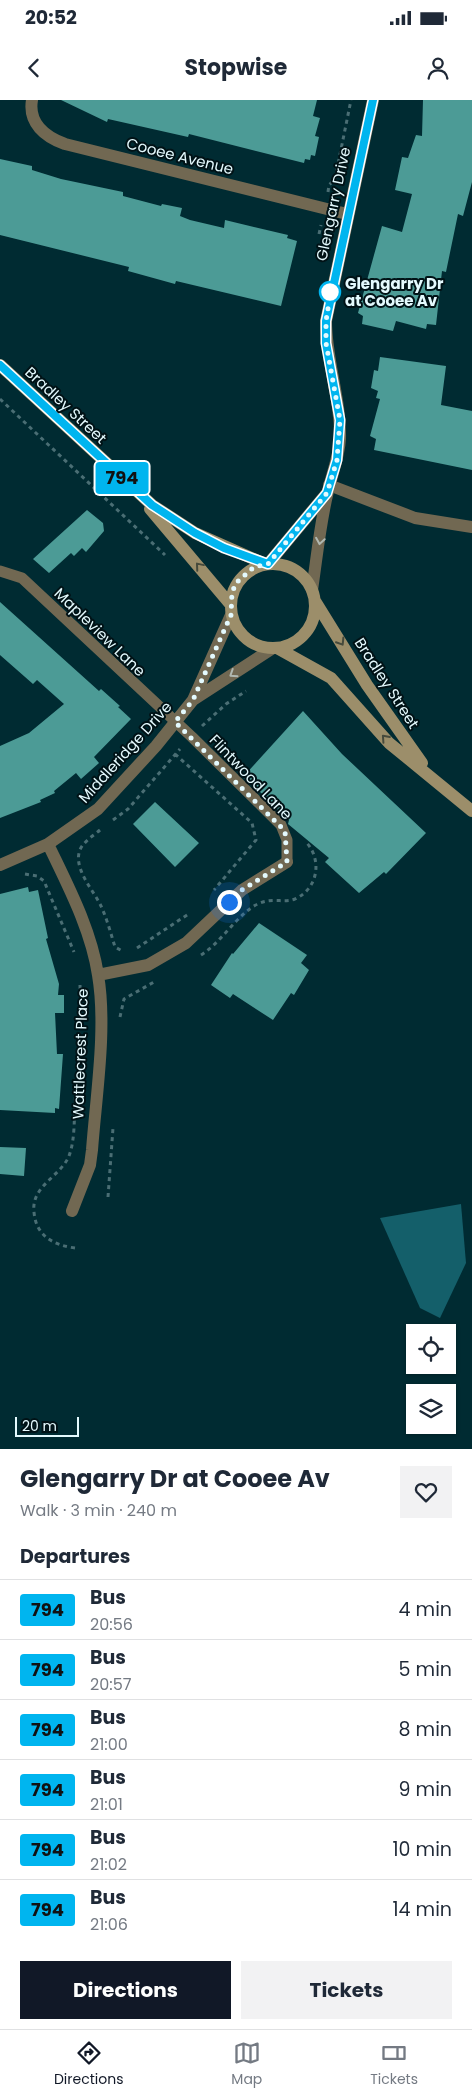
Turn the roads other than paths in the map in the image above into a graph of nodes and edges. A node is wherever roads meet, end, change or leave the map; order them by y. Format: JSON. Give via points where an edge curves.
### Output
{"nodes":[{"id":1,"x":32,"y":100,"type":"edge"},
{"id":2,"x":373,"y":100,"type":"edge"},
{"id":3,"x":347,"y":214,"type":"junction"},
{"id":4,"x":0,"y":365,"type":"edge"},
{"id":5,"x":132,"y":488,"type":"junction"},
{"id":6,"x":328,"y":489,"type":"junction"},
{"id":7,"x":472,"y":527,"type":"edge"},
{"id":8,"x":267,"y":564,"type":"junction"},
{"id":9,"x":0,"y":571,"type":"edge"},
{"id":10,"x":314,"y":596,"type":"junction"},
{"id":11,"x":231,"y":609,"type":"junction"},
{"id":12,"x":275,"y":648,"type":"junction"},
{"id":13,"x":193,"y":700,"type":"junction"},
{"id":14,"x":175,"y":722,"type":"junction"},
{"id":15,"x":436,"y":781,"type":"junction"},
{"id":16,"x":472,"y":810,"type":"edge"},
{"id":17,"x":48,"y":844,"type":"junction"},
{"id":18,"x":287,"y":862,"type":"joint"},
{"id":19,"x":0,"y":865,"type":"edge"},
{"id":20,"x":98,"y":976,"type":"junction"},
{"id":21,"x":72,"y":1211,"type":"dead end"}],
"edges":[{"from":1,"to":3,"type":"street","name":"Cooee Avenue","via":[[37,126],[47,136],[65,144]]},
{"from":2,"to":3,"type":"street","name":"Glengarry Drive"},
{"from":3,"to":6,"type":"street","name":"Glengarry Drive","via":[[326,321],[326,343],[340,420],[337,460]]},
{"from":4,"to":5,"type":"main road","name":"Bradley Street"},
{"from":5,"to":8,"type":"main road","name":"Bradley Street","via":[[195,533]]},
{"from":11,"to":5,"type":"main road","name":"Bradley Street","one_way":true},
{"from":6,"to":7,"type":"street","via":[[415,518]]},
{"from":6,"to":8,"type":"street","name":"Glengarry Drive"},
{"from":6,"to":10,"type":"street","name":"Glengarry Drive","one_way":true},
{"from":8,"to":10,"type":"main road","via":[[295,570],[308,582]]},
{"from":8,"to":11,"type":"main road","via":[[245,574],[235,587]]},
{"from":9,"to":14,"type":"lane","name":"Mapleview Lane","via":[[22,578]]},
{"from":10,"to":12,"type":"main road","via":[[313,620],[309,628],[295,642]]},
{"from":10,"to":15,"type":"main road","name":"Bradley Street","one_way":true,"via":[[391,720]]},
{"from":11,"to":12,"type":"main road","via":[[239,632],[246,639],[263,647]]},
{"from":11,"to":13,"type":"street","name":"Middleridge Drive"},
{"from":12,"to":13,"type":"street","name":"Middleridge Drive","one_way":true},
{"from":15,"to":12,"type":"main road","name":"Bradley Street","one_way":true,"via":[[389,743],[332,678]]},
{"from":13,"to":14,"type":"street","name":"Middleridge Drive"},
{"from":14,"to":17,"type":"street","name":"Middleridge Drive","via":[[98,810]]},
{"from":14,"to":18,"type":"lane","name":"Flintwood Lane","via":[[281,825],[287,840]]},
{"from":15,"to":16,"type":"main road","name":"Bradley Street"},
{"from":17,"to":19,"type":"street","name":"Middleridge Drive"},
{"from":17,"to":20,"type":"street","name":"Wattlecrest Place","via":[[86,929]]},
{"from":18,"to":20,"type":"street","via":[[242,890],[186,943],[148,965]]},
{"from":20,"to":21,"type":"street","name":"Wattlecrest Place","via":[[101,1014],[92,1150],[90,1165]]}]}
